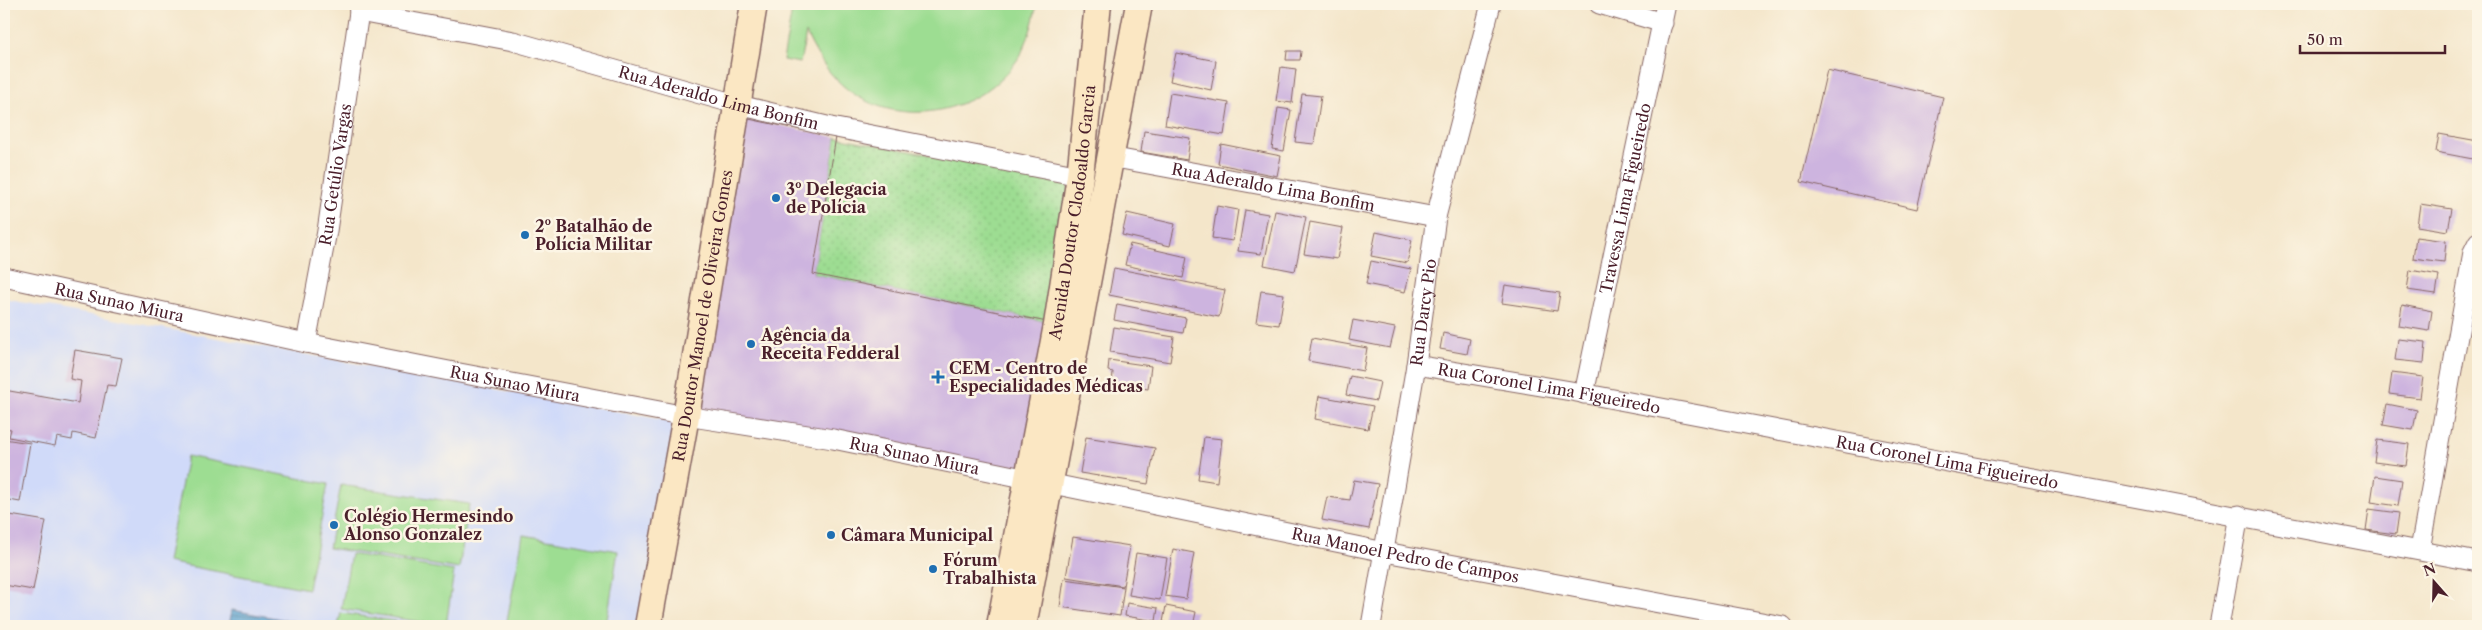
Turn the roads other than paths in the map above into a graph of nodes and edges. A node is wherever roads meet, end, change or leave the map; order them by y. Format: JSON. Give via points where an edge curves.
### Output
{"nodes":[{"id":1,"x":754,"y":4,"type":"edge"},
{"id":2,"x":1098,"y":4,"type":"edge"},
{"id":3,"x":1139,"y":4,"type":"edge"},
{"id":4,"x":1491,"y":4,"type":"edge"},
{"id":5,"x":1599,"y":4,"type":"edge"},
{"id":6,"x":1666,"y":4,"type":"edge"},
{"id":7,"x":359,"y":8,"type":"edge"},
{"id":8,"x":1663,"y":23,"type":"junction"},
{"id":9,"x":738,"y":106,"type":"junction"},
{"id":10,"x":1110,"y":157,"type":"junction"},
{"id":11,"x":1080,"y":176,"type":"junction"},
{"id":12,"x":1436,"y":217,"type":"junction"},
{"id":13,"x":2478,"y":242,"type":"edge"},
{"id":14,"x":4,"y":277,"type":"edge"},
{"id":15,"x":306,"y":343,"type":"junction"},
{"id":16,"x":1416,"y":365,"type":"junction"},
{"id":17,"x":1584,"y":394,"type":"junction"},
{"id":18,"x":686,"y":416,"type":"junction"},
{"id":19,"x":1039,"y":480,"type":"junction"},
{"id":20,"x":2239,"y":515,"type":"junction"},
{"id":21,"x":2420,"y":550,"type":"junction"},
{"id":22,"x":1385,"y":552,"type":"junction"},
{"id":23,"x":2478,"y":562,"type":"edge"},
{"id":24,"x":648,"y":626,"type":"edge"},
{"id":25,"x":1000,"y":626,"type":"edge"},
{"id":26,"x":1023,"y":626,"type":"edge"},
{"id":27,"x":1371,"y":626,"type":"edge"},
{"id":28,"x":1782,"y":626,"type":"edge"},
{"id":29,"x":2218,"y":626,"type":"edge"}],
"edges":[{"from":1,"to":9,"type":"main road","name":"Rua Doutor Manoel de Oliveira Gomes"},
{"from":2,"to":11,"type":"main road","name":"Avenida Doutor Clodoaldo Garcia"},
{"from":3,"to":10,"type":"main road","name":"Avenida Doutor Clodoaldo Garcia"},
{"from":4,"to":12,"type":"street","name":"Rua Darcy Pio"},
{"from":5,"to":8,"type":"street"},
{"from":6,"to":8,"type":"street","name":"Travessa Lima Figueiredo"},
{"from":7,"to":9,"type":"street","name":"Rua Aderaldo Lima Bonfim","via":[[513,42]]},
{"from":7,"to":15,"type":"street","name":"Rua Getúlio Vargas","via":[[327,232]]},
{"from":8,"to":17,"type":"street","name":"Travessa Lima Figueiredo"},
{"from":9,"to":11,"type":"street","name":"Rua Aderaldo Lima Bonfim"},
{"from":9,"to":18,"type":"main road","name":"Rua Doutor Manoel de Oliveira Gomes"},
{"from":10,"to":12,"type":"street","name":"Rua Aderaldo Lima Bonfim"},
{"from":10,"to":19,"type":"main road","name":"Avenida Doutor Clodoaldo Garcia"},
{"from":11,"to":19,"type":"main road","name":"Avenida Doutor Clodoaldo Garcia","via":[[1057,325]]},
{"from":12,"to":16,"type":"street","name":"Rua Darcy Pio"},
{"from":13,"to":21,"type":"street","via":[[2473,252]]},
{"from":14,"to":15,"type":"street","name":"Rua Sunao Miura"},
{"from":15,"to":18,"type":"street","name":"Rua Sunao Miura"},
{"from":16,"to":17,"type":"street","name":"Rua Coronel Lima Figueiredo"},
{"from":16,"to":22,"type":"street","name":"Rua Darcy Pio"},
{"from":17,"to":20,"type":"street","name":"Rua Coronel Lima Figueiredo"},
{"from":18,"to":19,"type":"street","name":"Rua Sunao Miura","via":[[833,439]]},
{"from":18,"to":24,"type":"main road","name":"Rua Doutor Manoel de Oliveira Gomes"},
{"from":19,"to":22,"type":"street","name":"Rua Manoel Pedro de Campos"},
{"from":19,"to":25,"type":"main road","name":"Avenida Doutor Clodoaldo Garcia"},
{"from":19,"to":26,"type":"main road","name":"Avenida Doutor Clodoaldo Garcia"},
{"from":20,"to":21,"type":"street","name":"Rua Coronel Lima Figueiredo"},
{"from":20,"to":29,"type":"street"},
{"from":21,"to":23,"type":"street","name":"Rua Coronel Lima Figueiredo"},
{"from":22,"to":27,"type":"street","name":"Rua Darcy Pio"},
{"from":22,"to":28,"type":"street","name":"Rua Manoel Pedro de Campos"}]}
